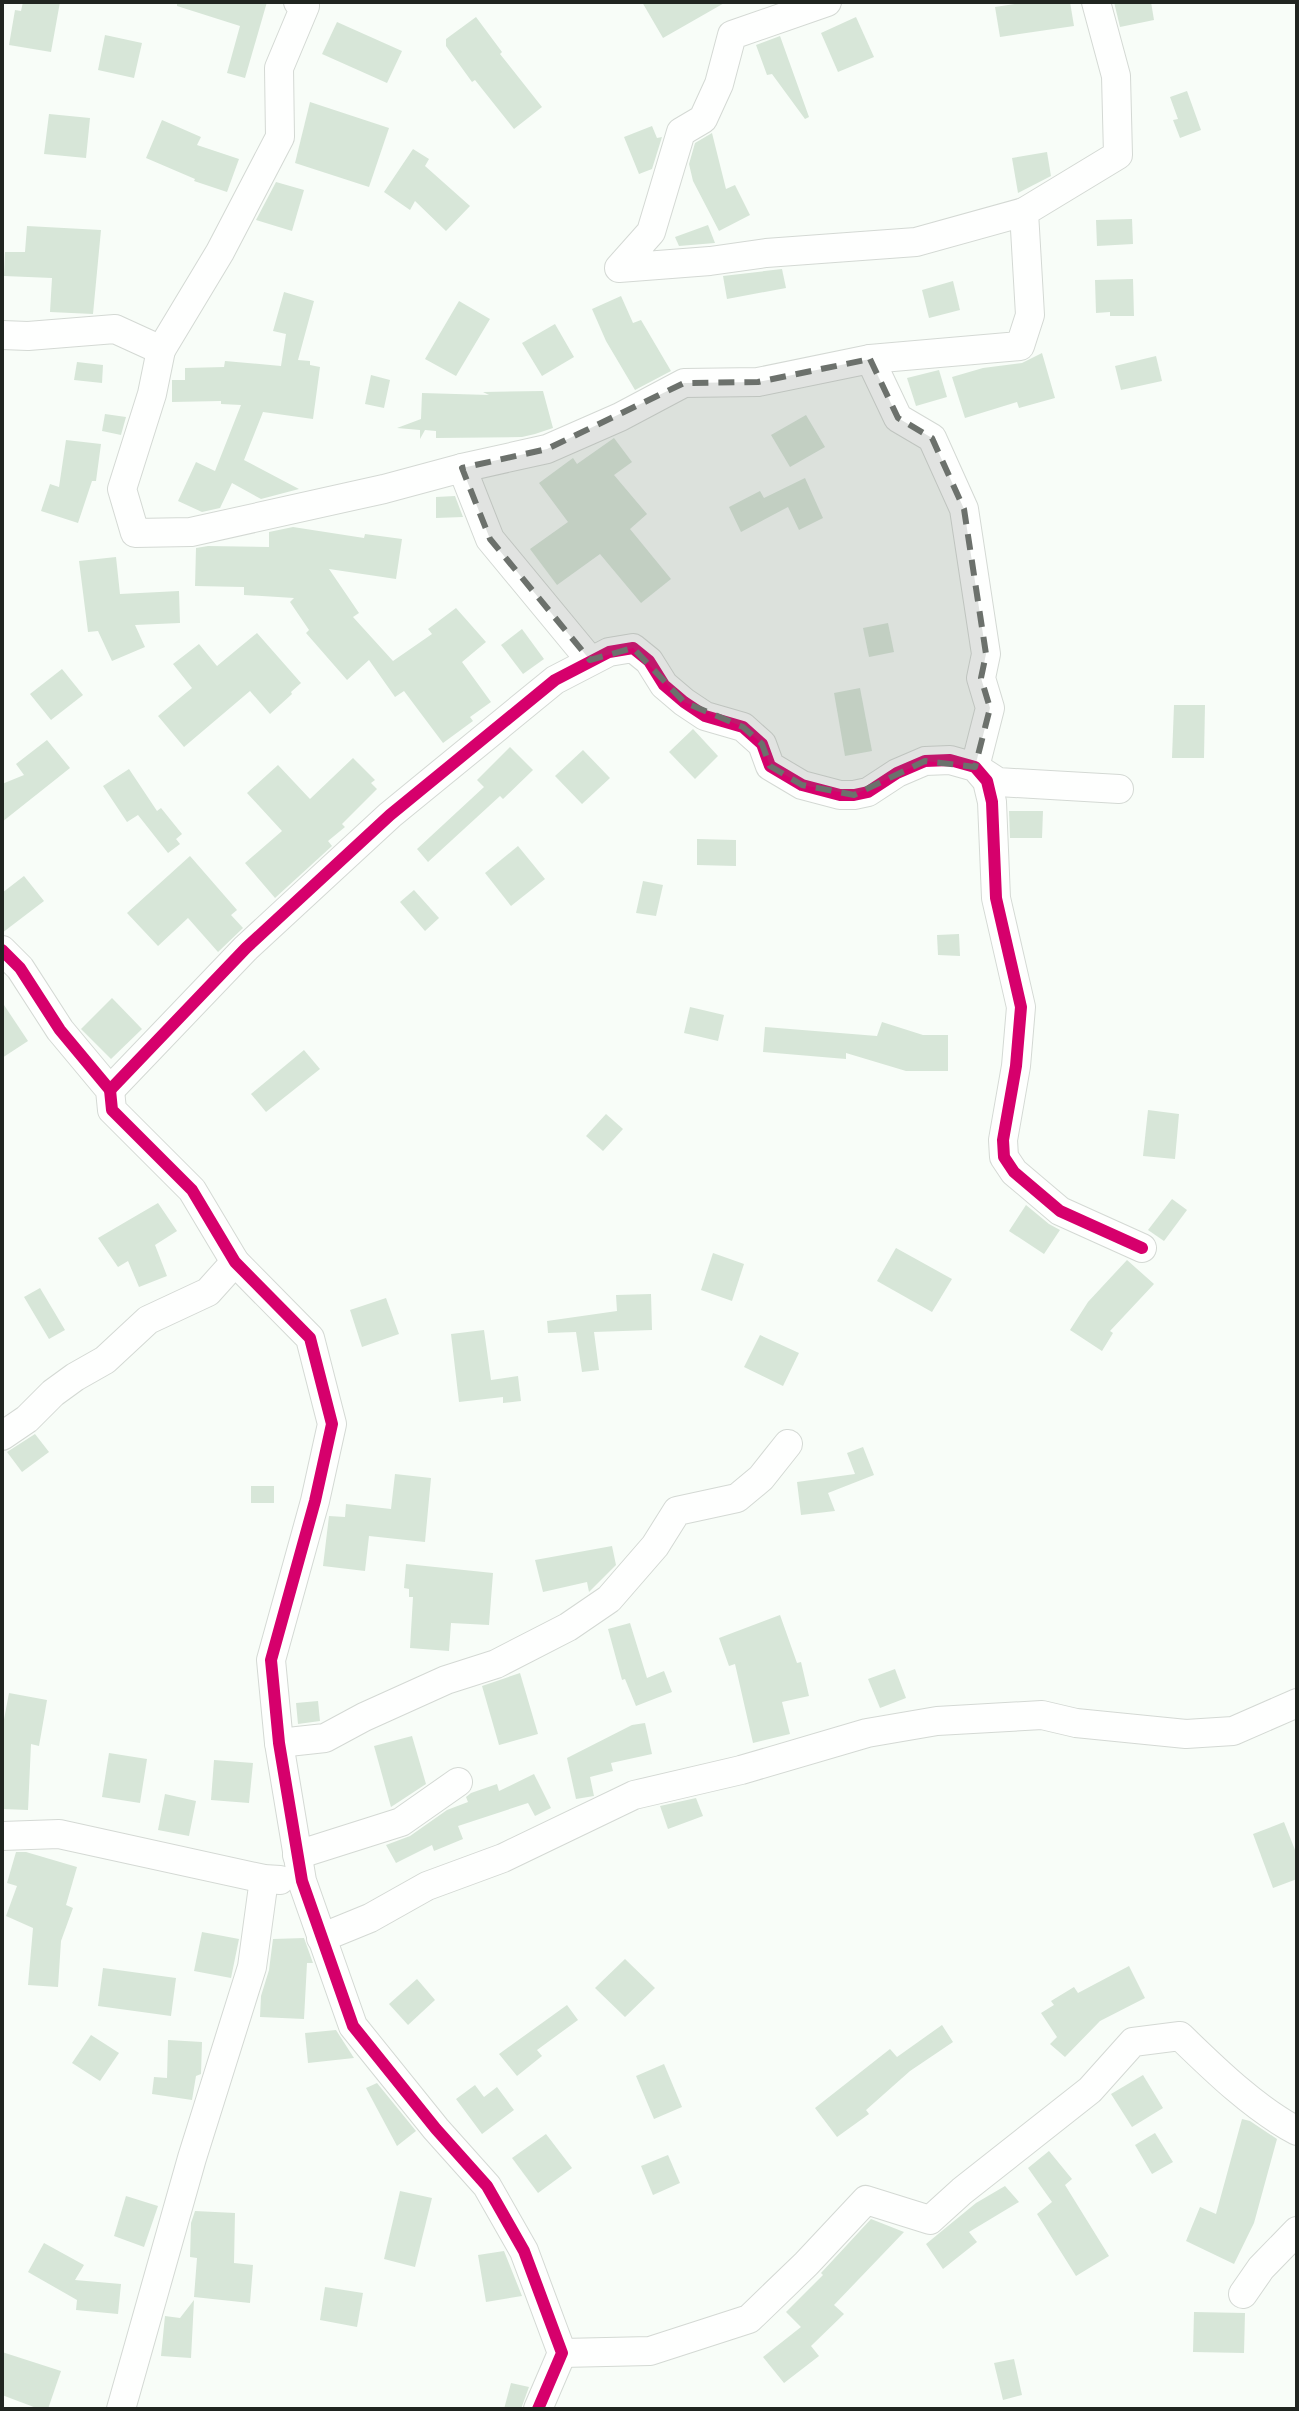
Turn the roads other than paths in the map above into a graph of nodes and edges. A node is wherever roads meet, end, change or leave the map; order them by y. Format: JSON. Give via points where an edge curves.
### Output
{"nodes":[{"id":1,"x":298,"y":2,"type":"edge"},
{"id":2,"x":827,"y":2,"type":"edge"},
{"id":3,"x":1096,"y":2,"type":"edge"},
{"id":4,"x":1024,"y":212,"type":"junction"},
{"id":5,"x":2,"y":335,"type":"edge"},
{"id":6,"x":161,"y":350,"type":"junction"},
{"id":7,"x":870,"y":359,"type":"junction"},
{"id":8,"x":462,"y":468,"type":"junction"},
{"id":9,"x":590,"y":660,"type":"junction"},
{"id":10,"x":975,"y":767,"type":"junction"},
{"id":11,"x":1119,"y":789,"type":"dead end"},
{"id":12,"x":2,"y":950,"type":"edge"},
{"id":13,"x":110,"y":1090,"type":"junction"},
{"id":14,"x":1142,"y":1248,"type":"dead end"},
{"id":15,"x":235,"y":1262,"type":"junction"},
{"id":16,"x":2,"y":1436,"type":"edge"},
{"id":17,"x":788,"y":1444,"type":"dead end"},
{"id":18,"x":1297,"y":1703,"type":"edge"},
{"id":19,"x":279,"y":1743,"type":"junction"},
{"id":20,"x":458,"y":1782,"type":"dead end"},
{"id":21,"x":2,"y":1836,"type":"edge"},
{"id":22,"x":300,"y":1868,"type":"junction"},
{"id":23,"x":264,"y":1879,"type":"junction"},
{"id":24,"x":321,"y":1938,"type":"junction"},
{"id":25,"x":1297,"y":2131,"type":"edge"},
{"id":26,"x":1297,"y":2231,"type":"edge"},
{"id":27,"x":1243,"y":2294,"type":"dead end"},
{"id":28,"x":562,"y":2353,"type":"junction"},
{"id":29,"x":121,"y":2409,"type":"edge"},
{"id":30,"x":538,"y":2409,"type":"edge"}],
"edges":[{"from":1,"to":6,"type":"street","via":[[305,6],[279,68],[280,137]]},
{"from":2,"to":4,"type":"street","via":[[732,35],[703,119],[681,132],[651,232],[619,268],[916,242]]},
{"from":3,"to":4,"type":"street","via":[[1116,76],[1118,155]]},
{"from":4,"to":7,"type":"street","via":[[1030,315],[1020,346]]},
{"from":5,"to":6,"type":"street","via":[[115,329]]},
{"from":6,"to":8,"type":"street","via":[[122,489],[135,533],[191,532]]},
{"from":7,"to":8,"type":"street","via":[[758,382],[684,383],[547,449]]},
{"from":7,"to":10,"type":"street","via":[[898,418],[932,438],[964,509],[986,654],[981,678],[990,708]]},
{"from":8,"to":9,"type":"street","via":[[490,539]]},
{"from":9,"to":10,"type":"street","via":[[633,648],[684,702],[705,716],[743,727],[762,744],[770,766],[802,785],[854,795],[925,761]]},
{"from":9,"to":13,"type":"street","via":[[555,680],[390,815],[246,948]]},
{"from":10,"to":11,"type":"street","via":[[998,782]]},
{"from":10,"to":14,"type":"street","via":[[987,781],[992,802],[996,898],[1021,1007],[1004,1157],[1060,1211]]},
{"from":12,"to":13,"type":"street"},
{"from":13,"to":15,"type":"street","via":[[112,1110],[192,1190]]},
{"from":15,"to":16,"type":"street","via":[[208,1292],[148,1320],[105,1360],[53,1393]]},
{"from":15,"to":19,"type":"street","via":[[310,1338],[332,1424],[271,1660]]},
{"from":17,"to":19,"type":"street","via":[[737,1498],[677,1511],[609,1599],[568,1627],[325,1738]]},
{"from":18,"to":24,"type":"street","via":[[1233,1731],[1186,1734],[1042,1715],[937,1721],[867,1733],[634,1795]]},
{"from":19,"to":22,"type":"street"},
{"from":20,"to":22,"type":"street","via":[[401,1822]]},
{"from":21,"to":23,"type":"street","via":[[59,1834]]},
{"from":22,"to":23,"type":"street"},
{"from":22,"to":24,"type":"street"},
{"from":23,"to":29,"type":"street","via":[[252,1967]]},
{"from":24,"to":28,"type":"street","via":[[353,2026],[487,2186],[524,2251]]},
{"from":25,"to":28,"type":"street","via":[[1180,2036],[1133,2042],[1090,2090],[930,2220],[866,2200],[749,2319],[650,2351]]},
{"from":26,"to":27,"type":"street"},
{"from":28,"to":30,"type":"street"}]}
